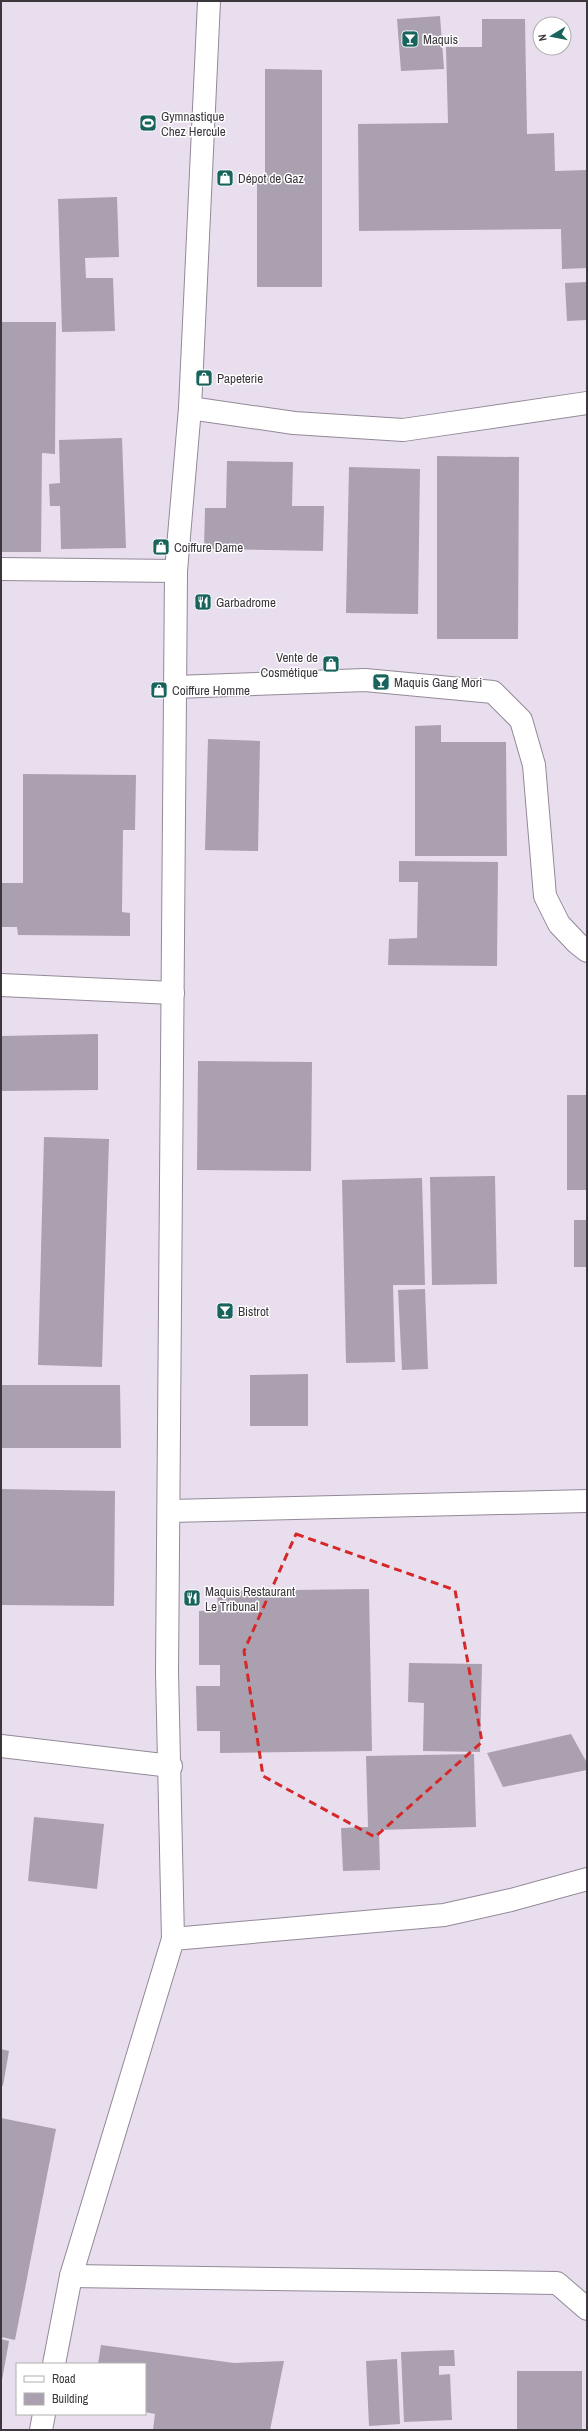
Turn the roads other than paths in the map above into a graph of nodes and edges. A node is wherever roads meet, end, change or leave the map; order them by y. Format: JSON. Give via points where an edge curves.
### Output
{"nodes":[{"id":1,"x":209,"y":1,"type":"edge"},
{"id":2,"x":587,"y":403,"type":"edge"},
{"id":3,"x":190,"y":408,"type":"junction"},
{"id":4,"x":1,"y":569,"type":"edge"},
{"id":5,"x":176,"y":571,"type":"junction"},
{"id":6,"x":176,"y":687,"type":"junction"},
{"id":7,"x":587,"y":951,"type":"edge"},
{"id":8,"x":1,"y":985,"type":"edge"},
{"id":9,"x":173,"y":993,"type":"junction"},
{"id":10,"x":587,"y":1501,"type":"edge"},
{"id":11,"x":169,"y":1511,"type":"junction"},
{"id":12,"x":1,"y":1746,"type":"edge"},
{"id":13,"x":171,"y":1766,"type":"junction"},
{"id":14,"x":587,"y":1879,"type":"edge"},
{"id":15,"x":173,"y":1939,"type":"junction"},
{"id":16,"x":71,"y":2276,"type":"junction"},
{"id":17,"x":587,"y":2308,"type":"edge"},
{"id":18,"x":54,"y":2363,"type":"edge"},
{"id":19,"x":44,"y":2415,"type":"edge"},
{"id":20,"x":41,"y":2430,"type":"edge"}],
"edges":[{"from":1,"to":3,"type":"street"},
{"from":2,"to":3,"type":"street","via":[[403,430],[294,423]]},
{"from":3,"to":5,"type":"street"},
{"from":4,"to":5,"type":"street"},
{"from":5,"to":6,"type":"street"},
{"from":6,"to":7,"type":"street","via":[[365,680],[493,692],[521,720],[534,765],[545,896],[559,924]]},
{"from":6,"to":9,"type":"street"},
{"from":8,"to":9,"type":"street"},
{"from":9,"to":11,"type":"street"},
{"from":10,"to":11,"type":"street"},
{"from":11,"to":13,"type":"street","via":[[168,1672]]},
{"from":12,"to":13,"type":"street"},
{"from":13,"to":15,"type":"street"},
{"from":14,"to":15,"type":"street","via":[[444,1915]]},
{"from":15,"to":16,"type":"street"},
{"from":16,"to":17,"type":"street","via":[[557,2283]]},
{"from":16,"to":18,"type":"street"},
{"from":19,"to":20,"type":"street"}]}
